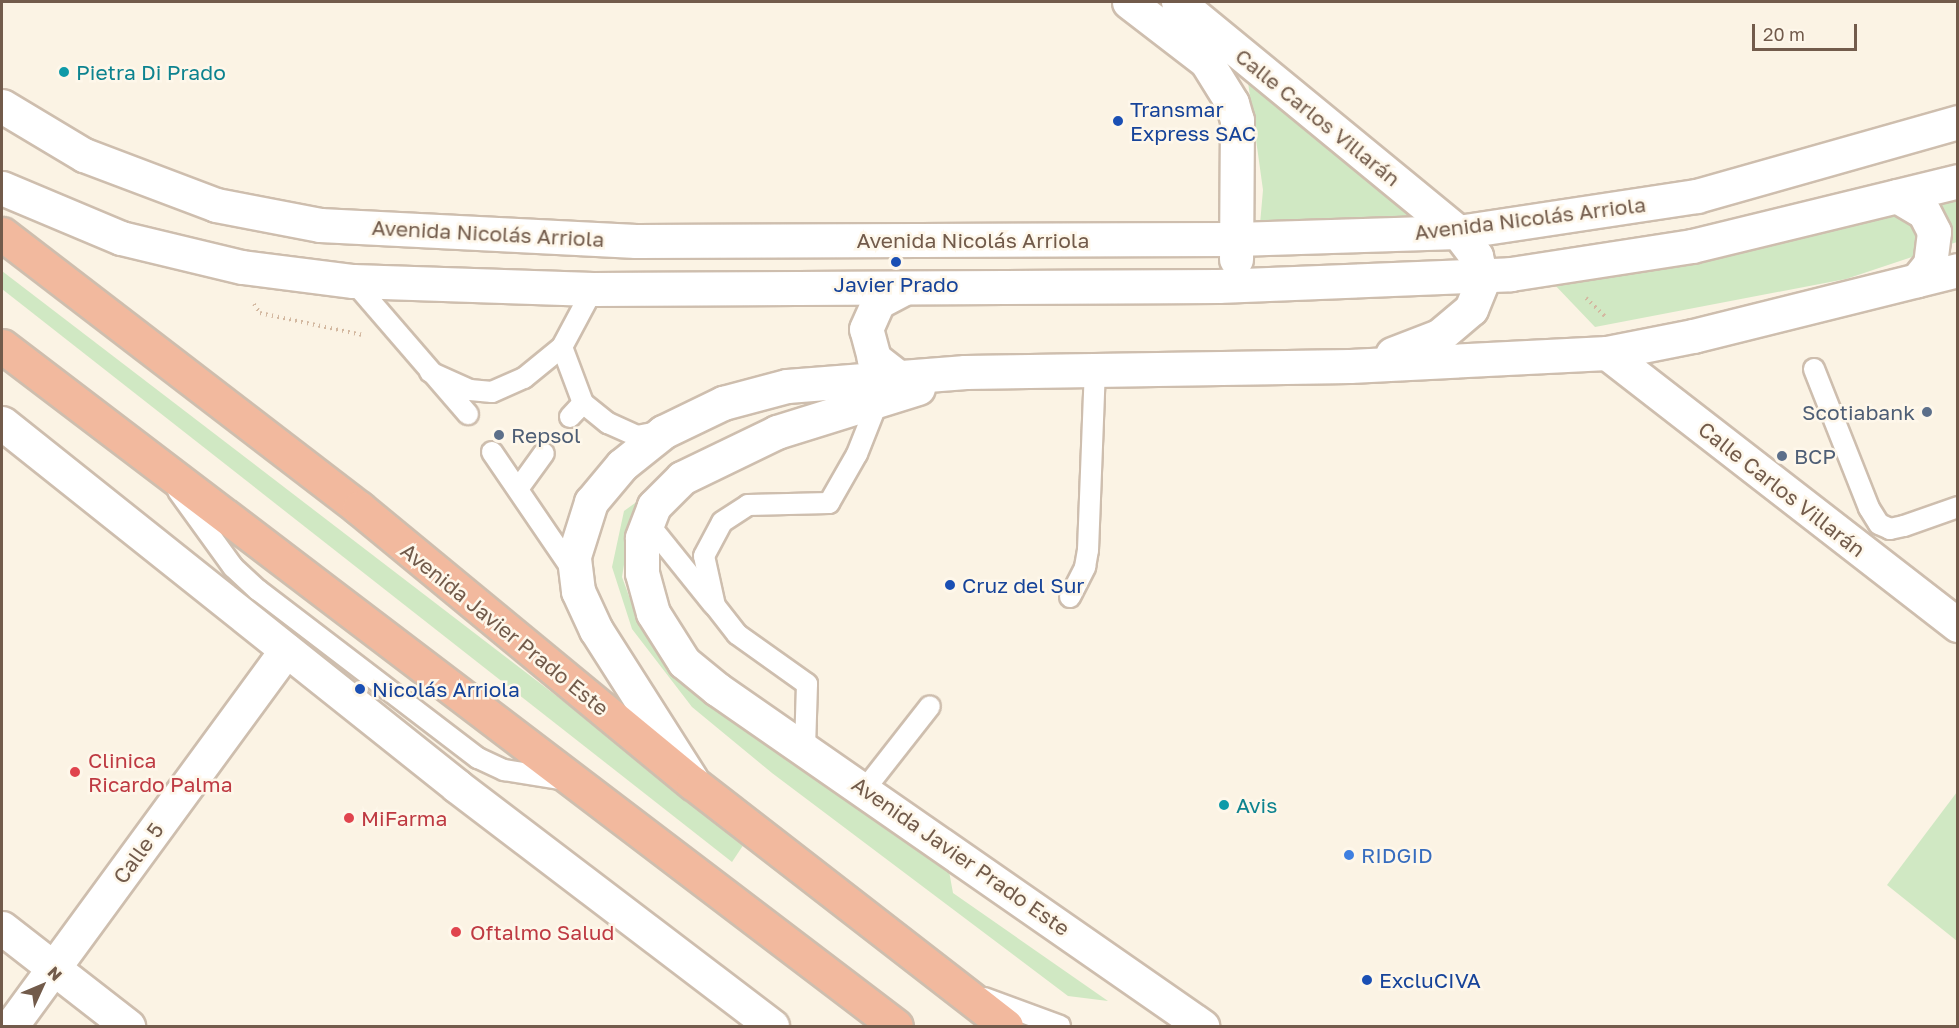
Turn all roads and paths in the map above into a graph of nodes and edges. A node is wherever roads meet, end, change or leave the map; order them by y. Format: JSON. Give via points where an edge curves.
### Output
{"nodes":[{"id":1,"x":1178,"y":2,"type":"edge"},
{"id":2,"x":1146,"y":7,"type":"edge"},
{"id":3,"x":2,"y":106,"type":"edge"},
{"id":4,"x":1958,"y":122,"type":"edge"},
{"id":5,"x":1958,"y":181,"type":"edge"},
{"id":6,"x":2,"y":188,"type":"edge"},
{"id":7,"x":1897,"y":196,"type":"junction"},
{"id":8,"x":1458,"y":232,"type":"junction"},
{"id":9,"x":2,"y":234,"type":"edge"},
{"id":10,"x":1236,"y":239,"type":"junction"},
{"id":11,"x":1958,"y":270,"type":"edge"},
{"id":12,"x":1482,"y":275,"type":"junction"},
{"id":13,"x":1917,"y":280,"type":"junction"},
{"id":14,"x":353,"y":281,"type":"junction"},
{"id":15,"x":1218,"y":286,"type":"junction"},
{"id":16,"x":904,"y":288,"type":"junction"},
{"id":17,"x":593,"y":289,"type":"junction"},
{"id":18,"x":2,"y":346,"type":"edge"},
{"id":19,"x":562,"y":347,"type":"junction"},
{"id":20,"x":1607,"y":353,"type":"junction"},
{"id":21,"x":1350,"y":366,"type":"junction"},
{"id":22,"x":1095,"y":369,"type":"junction"},
{"id":23,"x":1814,"y":369,"type":"dead end"},
{"id":24,"x":430,"y":372,"type":"junction"},
{"id":25,"x":888,"y":389,"type":"junction"},
{"id":26,"x":583,"y":402,"type":"junction"},
{"id":27,"x":468,"y":414,"type":"dead end"},
{"id":28,"x":570,"y":417,"type":"dead end"},
{"id":29,"x":2,"y":423,"type":"edge"},
{"id":30,"x":663,"y":432,"type":"junction"},
{"id":31,"x":492,"y":452,"type":"dead end"},
{"id":32,"x":544,"y":453,"type":"dead end"},
{"id":33,"x":518,"y":489,"type":"junction"},
{"id":34,"x":1958,"y":507,"type":"edge"},
{"id":35,"x":647,"y":522,"type":"junction"},
{"id":36,"x":576,"y":574,"type":"junction"},
{"id":37,"x":1070,"y":597,"type":"dead end"},
{"id":38,"x":715,"y":606,"type":"junction"},
{"id":39,"x":1958,"y":625,"type":"edge"},
{"id":40,"x":286,"y":650,"type":"junction"},
{"id":41,"x":930,"y":706,"type":"dead end"},
{"id":42,"x":805,"y":748,"type":"junction"},
{"id":43,"x":693,"y":783,"type":"junction"},
{"id":44,"x":866,"y":789,"type":"junction"},
{"id":45,"x":2,"y":928,"type":"edge"},
{"id":46,"x":53,"y":970,"type":"junction"},
{"id":47,"x":956,"y":988,"type":"junction"},
{"id":48,"x":11,"y":1026,"type":"edge"},
{"id":49,"x":128,"y":1026,"type":"edge"},
{"id":50,"x":772,"y":1026,"type":"edge"},
{"id":51,"x":896,"y":1026,"type":"edge"},
{"id":52,"x":1006,"y":1026,"type":"edge"},
{"id":53,"x":1060,"y":1026,"type":"edge"},
{"id":54,"x":1202,"y":1026,"type":"edge"}],
"edges":[{"from":1,"to":8,"type":"main road","name":"Calle Carlos Villarán"},
{"from":2,"to":10,"type":"main road","name":"Calle Carlos Villarán","via":[[1206,61],[1233,103],[1237,120]]},
{"from":3,"to":10,"type":"main road","name":"Avenida Nicolás Arriola","via":[[84,156],[216,205],[320,225],[636,240]]},
{"from":4,"to":8,"type":"main road","name":"Avenida Nicolás Arriola","via":[[1697,196]]},
{"from":5,"to":7,"type":"main road"},
{"from":6,"to":14,"type":"main road","via":[[121,238],[242,267]]},
{"from":7,"to":12,"type":"main road","via":[[1623,259]]},
{"from":7,"to":13,"type":"main road","via":[[1924,212],[1934,232],[1930,264]]},
{"from":8,"to":10,"type":"main road","name":"Avenida Nicolás Arriola"},
{"from":8,"to":12,"type":"main road","name":"Calle Carlos Villarán","via":[[1476,256]]},
{"from":9,"to":43,"type":"highway","name":"Avenida Javier Prado Este","via":[[358,508]]},
{"from":10,"to":15,"type":"main road","name":"Calle Carlos Villarán","via":[[1235,265]]},
{"from":11,"to":13,"type":"main road"},
{"from":12,"to":15,"type":"main road"},
{"from":12,"to":21,"type":"main road","via":[[1471,309],[1447,330],[1413,347]]},
{"from":13,"to":20,"type":"main road","via":[[1693,336]]},
{"from":14,"to":17,"type":"main road"},
{"from":14,"to":24,"type":"lane","via":[[404,336]]},
{"from":15,"to":16,"type":"main road"},
{"from":16,"to":17,"type":"main road"},
{"from":16,"to":25,"type":"main road","via":[[878,302],[866,329]]},
{"from":17,"to":19,"type":"lane"},
{"from":18,"to":51,"type":"highway"},
{"from":19,"to":24,"type":"lane","via":[[524,378],[492,392],[470,390]]},
{"from":19,"to":26,"type":"lane"},
{"from":20,"to":21,"type":"main road"},
{"from":20,"to":39,"type":"main road","name":"Calle Carlos Villarán"},
{"from":21,"to":22,"type":"main road"},
{"from":22,"to":25,"type":"main road","via":[[965,372]]},
{"from":22,"to":37,"type":"lane","via":[[1088,550],[1085,567]]},
{"from":23,"to":34,"type":"lane","via":[[1869,508],[1879,524],[1890,529],[1904,526]]},
{"from":24,"to":27,"type":"lane"},
{"from":25,"to":30,"type":"main road","via":[[769,390],[723,403]]},
{"from":25,"to":35,"type":"main road","name":"Avenida Javier Prado Este","via":[[698,467],[667,490]]},
{"from":25,"to":38,"type":"lane","via":[[829,503],[748,506],[722,522],[704,556]]},
{"from":26,"to":28,"type":"lane"},
{"from":26,"to":30,"type":"lane","via":[[608,423],[637,436]]},
{"from":29,"to":40,"type":"main road"},
{"from":30,"to":36,"type":"main road","via":[[622,465],[591,502],[577,538]]},
{"from":31,"to":33,"type":"lane"},
{"from":32,"to":33,"type":"lane"},
{"from":33,"to":36,"type":"lane"},
{"from":35,"to":38,"type":"lane"},
{"from":35,"to":42,"type":"main road","name":"Avenida Javier Prado Este","via":[[640,554],[653,612],[684,662]]},
{"from":36,"to":43,"type":"main road","via":[[578,591],[596,630]]},
{"from":38,"to":42,"type":"lane","via":[[737,634],[807,684]]},
{"from":40,"to":46,"type":"main road","name":"Calle 5"},
{"from":40,"to":50,"type":"main road"},
{"from":41,"to":44,"type":"lane"},
{"from":42,"to":44,"type":"main road","name":"Avenida Javier Prado Este"},
{"from":43,"to":47,"type":"highway","name":"Avenida Javier Prado Este"},
{"from":44,"to":54,"type":"main road","name":"Avenida Javier Prado Este"},
{"from":45,"to":46,"type":"main road"},
{"from":46,"to":48,"type":"main road","name":"Calle 5"},
{"from":46,"to":49,"type":"main road"},
{"from":47,"to":52,"type":"highway","name":"Avenida Javier Prado Este"},
{"from":47,"to":53,"type":"lane"}]}
